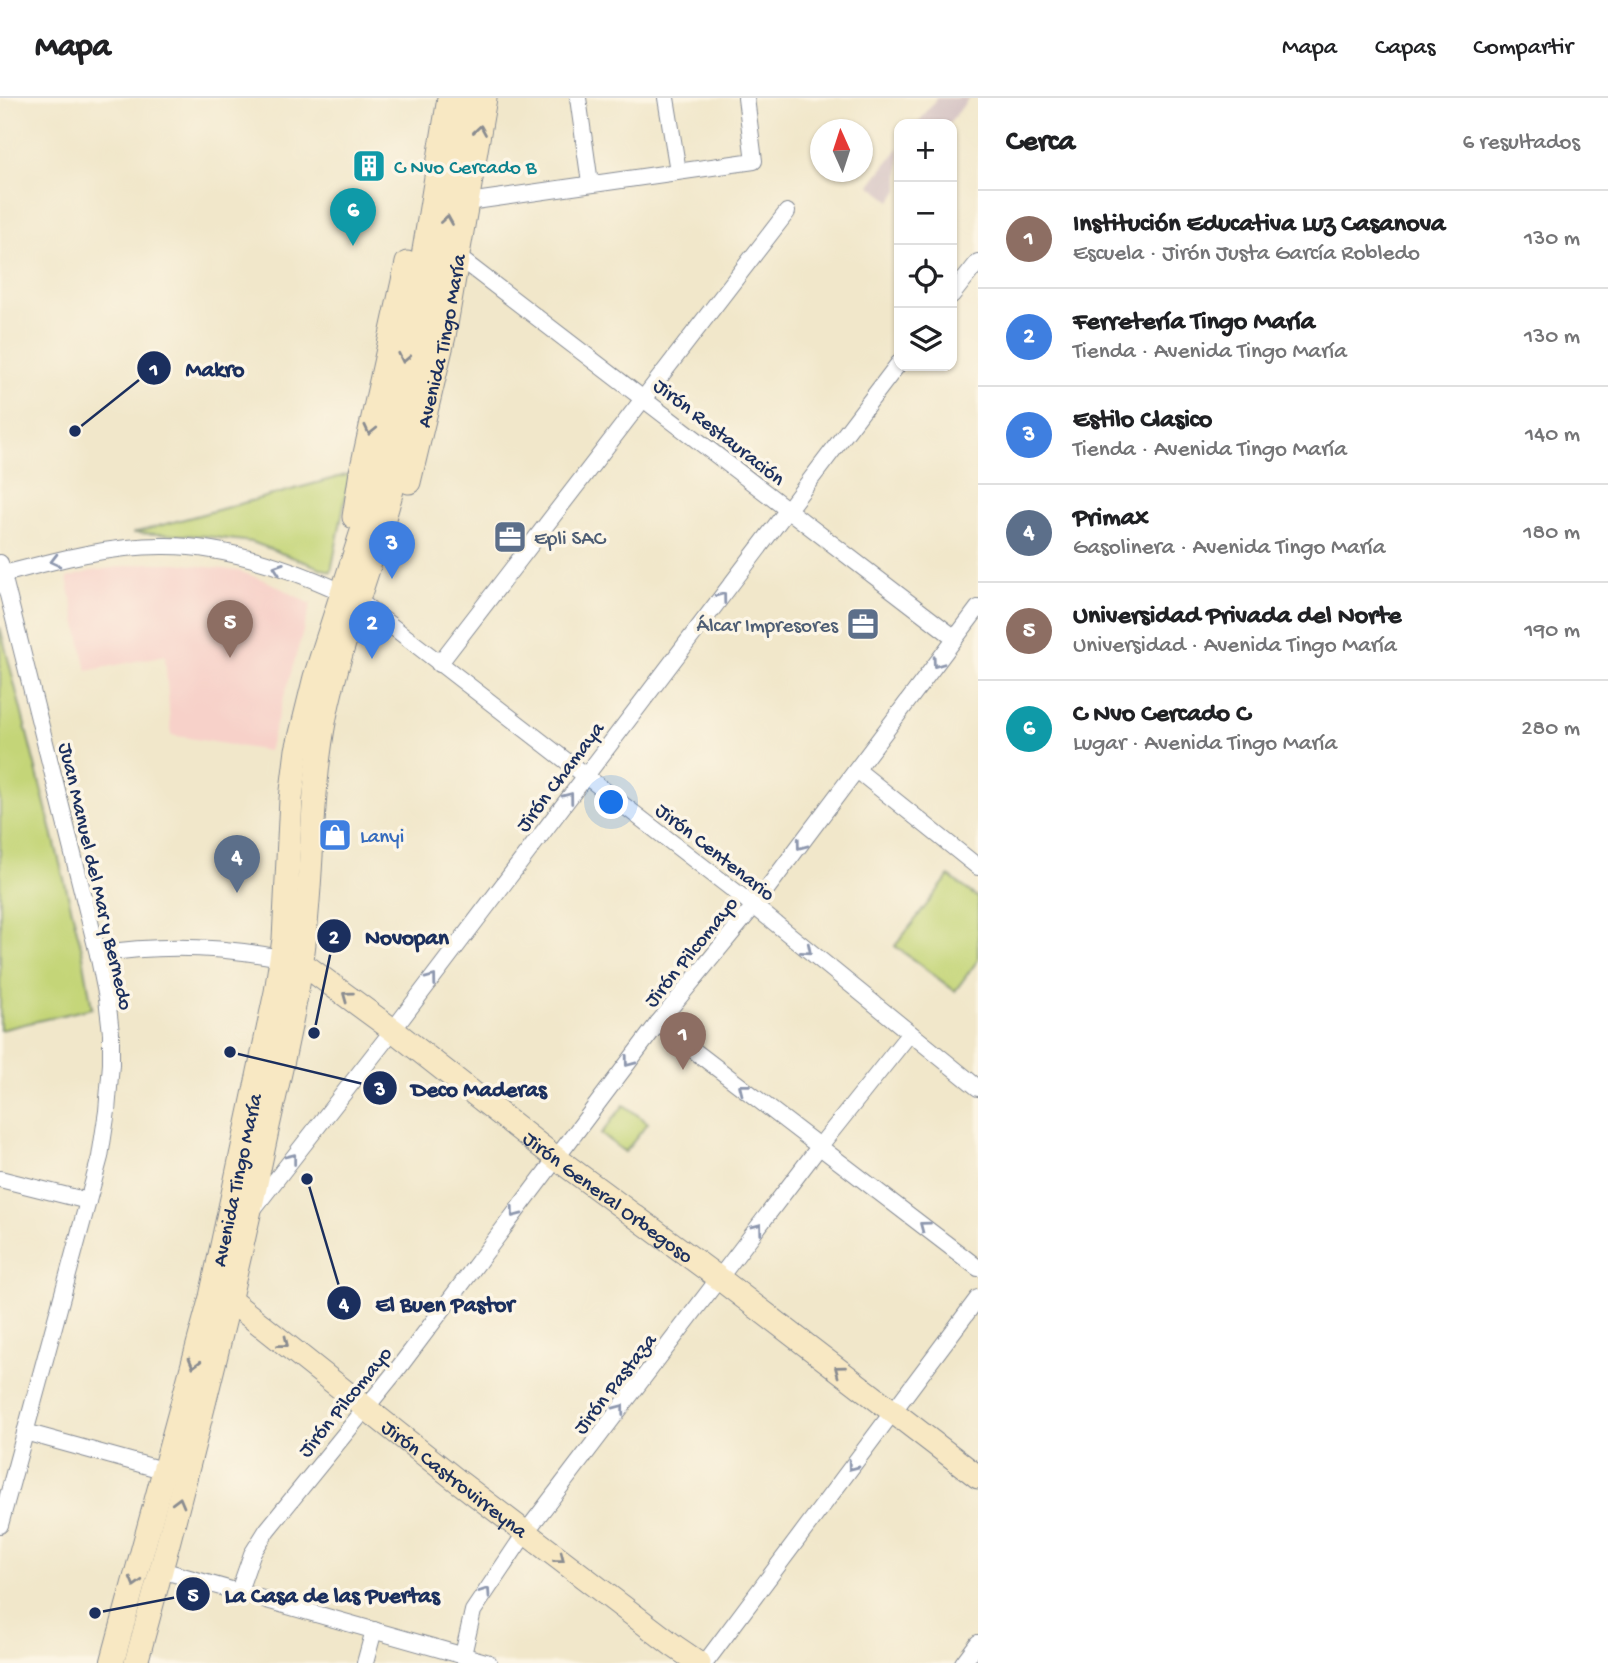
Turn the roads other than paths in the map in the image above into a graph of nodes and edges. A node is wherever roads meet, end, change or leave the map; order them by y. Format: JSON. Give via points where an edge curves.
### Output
{"nodes":[{"id":1,"x":433,"y":98,"type":"edge"},
{"id":2,"x":449,"y":98,"type":"edge"},
{"id":3,"x":466,"y":98,"type":"edge"},
{"id":4,"x":485,"y":98,"type":"edge"},
{"id":5,"x":578,"y":98,"type":"edge"},
{"id":6,"x":666,"y":98,"type":"edge"},
{"id":7,"x":746,"y":98,"type":"edge"},
{"id":8,"x":678,"y":171,"type":"junction"},
{"id":9,"x":590,"y":183,"type":"junction"},
{"id":10,"x":468,"y":202,"type":"junction"},
{"id":11,"x":787,"y":212,"type":"dead end"},
{"id":12,"x":458,"y":257,"type":"junction"},
{"id":13,"x":978,"y":262,"type":"edge"},
{"id":14,"x":957,"y":289,"type":"edge"},
{"id":15,"x":894,"y":370,"type":"edge"},
{"id":16,"x":643,"y":399,"type":"junction"},
{"id":17,"x":788,"y":510,"type":"junction"},
{"id":18,"x":1,"y":571,"type":"edge"},
{"id":19,"x":358,"y":571,"type":"junction"},
{"id":20,"x":350,"y":596,"type":"junction"},
{"id":21,"x":978,"y":608,"type":"edge"},
{"id":22,"x":955,"y":638,"type":"junction"},
{"id":23,"x":439,"y":664,"type":"junction"},
{"id":24,"x":857,"y":771,"type":"junction"},
{"id":25,"x":584,"y":776,"type":"junction"},
{"id":26,"x":978,"y":867,"type":"edge"},
{"id":27,"x":754,"y":906,"type":"junction"},
{"id":28,"x":98,"y":954,"type":"junction"},
{"id":29,"x":291,"y":961,"type":"junction"},
{"id":30,"x":658,"y":1023,"type":"junction"},
{"id":31,"x":393,"y":1030,"type":"junction"},
{"id":32,"x":910,"y":1033,"type":"junction"},
{"id":33,"x":978,"y":1088,"type":"edge"},
{"id":34,"x":819,"y":1147,"type":"junction"},
{"id":35,"x":556,"y":1158,"type":"junction"},
{"id":36,"x":0,"y":1179,"type":"edge"},
{"id":37,"x":88,"y":1201,"type":"junction"},
{"id":38,"x":250,"y":1212,"type":"junction"},
{"id":39,"x":978,"y":1268,"type":"edge"},
{"id":40,"x":720,"y":1279,"type":"junction"},
{"id":41,"x":978,"y":1298,"type":"edge"},
{"id":42,"x":221,"y":1299,"type":"junction"},
{"id":43,"x":366,"y":1407,"type":"junction"},
{"id":44,"x":893,"y":1411,"type":"junction"},
{"id":45,"x":25,"y":1432,"type":"junction"},
{"id":46,"x":166,"y":1471,"type":"junction"},
{"id":47,"x":978,"y":1477,"type":"edge"},
{"id":48,"x":0,"y":1525,"type":"edge"},
{"id":49,"x":526,"y":1532,"type":"junction"},
{"id":50,"x":161,"y":1570,"type":"junction"},
{"id":51,"x":239,"y":1591,"type":"junction"},
{"id":52,"x":374,"y":1630,"type":"junction"},
{"id":53,"x":978,"y":1643,"type":"edge"},
{"id":54,"x":463,"y":1656,"type":"junction"},
{"id":55,"x":112,"y":1663,"type":"edge"},
{"id":56,"x":136,"y":1663,"type":"edge"},
{"id":57,"x":365,"y":1663,"type":"edge"},
{"id":58,"x":489,"y":1663,"type":"edge"},
{"id":59,"x":699,"y":1663,"type":"edge"},
{"id":60,"x":705,"y":1663,"type":"edge"},
{"id":61,"x":963,"y":1663,"type":"edge"}],
"edges":[{"from":1,"to":19,"type":"main road","name":"Avenida Tingo María","one_way":true,"via":[[405,273],[356,499]]},
{"from":2,"to":19,"type":"main road","name":"Avenida Tingo María","one_way":true,"via":[[400,379]]},
{"from":19,"to":3,"type":"main road","name":"Avenida Tingo María","one_way":true,"via":[[386,512],[415,396]]},
{"from":10,"to":4,"type":"main road","name":"Avenida Tingo María","one_way":true},
{"from":5,"to":9,"type":"street"},
{"from":6,"to":8,"type":"street"},
{"from":7,"to":8,"type":"street","via":[[754,161]]},
{"from":8,"to":9,"type":"street"},
{"from":9,"to":10,"type":"street"},
{"from":10,"to":12,"type":"main road","name":"Avenida Tingo María"},
{"from":11,"to":16,"type":"street"},
{"from":12,"to":16,"type":"street","name":"Jirón Restauración"},
{"from":12,"to":19,"type":"main road","name":"Avenida Tingo María","via":[[412,473],[386,542]]},
{"from":13,"to":14,"type":"street"},
{"from":15,"to":17,"type":"street","name":"Jirón Chamaya"},
{"from":16,"to":17,"type":"street","name":"Jirón Restauración"},
{"from":16,"to":23,"type":"street"},
{"from":17,"to":22,"type":"street","name":"Jirón Restauración"},
{"from":25,"to":17,"type":"street","name":"Jirón Chamaya","one_way":true},
{"from":20,"to":18,"type":"street","name":"Jirón Centenario","one_way":true,"via":[[271,565],[219,551],[164,545],[79,555]]},
{"from":18,"to":28,"type":"street","name":"Juan Manuel del Mar y Bernedo"},
{"from":19,"to":20,"type":"main road","name":"Avenida Tingo María"},
{"from":20,"to":23,"type":"street","name":"Jirón Centenario"},
{"from":20,"to":29,"type":"main road","name":"Avenida Tingo María","via":[[305,712],[296,759],[300,828]]},
{"from":21,"to":22,"type":"street","name":"Jirón Pilcomayo"},
{"from":22,"to":24,"type":"street","name":"Jirón Pilcomayo","one_way":true},
{"from":23,"to":25,"type":"street","name":"Jirón Centenario"},
{"from":24,"to":26,"type":"street"},
{"from":24,"to":27,"type":"street","name":"Jirón Pilcomayo","one_way":true},
{"from":25,"to":27,"type":"street","name":"Jirón Centenario"},
{"from":31,"to":25,"type":"street","name":"Jirón Chamaya","one_way":true},
{"from":27,"to":30,"type":"street","name":"Jirón Pilcomayo"},
{"from":27,"to":32,"type":"street","name":"Jirón Centenario","one_way":true},
{"from":28,"to":29,"type":"street","name":"Jirón General Orbegoso","via":[[189,946]]},
{"from":28,"to":37,"type":"street","name":"Juan Manuel del Mar y Bernedo","via":[[107,998],[111,1064],[100,1157]]},
{"from":31,"to":29,"type":"main road","name":"Jirón General Orbegoso","one_way":true},
{"from":29,"to":38,"type":"main road","name":"Avenida Tingo María"},
{"from":29,"to":42,"type":"main road","name":"Avenida Tingo María","via":[[276,992]]},
{"from":34,"to":30,"type":"street","one_way":true},
{"from":30,"to":35,"type":"street","name":"Jirón Pilcomayo","one_way":true},
{"from":31,"to":35,"type":"main road","name":"Jirón General Orbegoso"},
{"from":38,"to":31,"type":"street","name":"Jirón Chamaya","one_way":true},
{"from":32,"to":33,"type":"street","name":"Jirón Centenario"},
{"from":32,"to":34,"type":"street","name":"Jirón Pastaza"},
{"from":39,"to":34,"type":"street","one_way":true},
{"from":40,"to":34,"type":"street","name":"Jirón Pastaza","one_way":true},
{"from":35,"to":40,"type":"main road","name":"Jirón General Orbegoso"},
{"from":35,"to":43,"type":"street","name":"Jirón Pilcomayo","one_way":true},
{"from":36,"to":37,"type":"street"},
{"from":37,"to":45,"type":"street","name":"Juan Manuel del Mar y Bernedo"},
{"from":38,"to":42,"type":"main road","name":"Avenida Tingo María"},
{"from":44,"to":40,"type":"main road","name":"Jirón General Orbegoso","one_way":true},
{"from":49,"to":40,"type":"street","name":"Jirón Pastaza","one_way":true},
{"from":41,"to":44,"type":"street"},
{"from":42,"to":43,"type":"main road","name":"Jirón Castrovirreyna","one_way":true},
{"from":42,"to":46,"type":"main road","name":"Avenida Tingo María","one_way":true},
{"from":50,"to":42,"type":"main road","name":"Avenida Tingo María","one_way":true},
{"from":43,"to":49,"type":"main road","name":"Jirón Castrovirreyna"},
{"from":43,"to":51,"type":"street","name":"Jirón Pilcomayo","via":[[267,1530],[252,1554]]},
{"from":44,"to":47,"type":"main road","name":"Jirón General Orbegoso"},
{"from":44,"to":60,"type":"street","one_way":true},
{"from":45,"to":46,"type":"street"},
{"from":45,"to":48,"type":"street","name":"Juan Manuel del Mar y Bernedo"},
{"from":46,"to":55,"type":"main road","name":"Avenida Tingo María","one_way":true},
{"from":54,"to":49,"type":"street","name":"Jirón Pastaza","one_way":true,"via":[[473,1611]]},
{"from":49,"to":59,"type":"main road","name":"Jirón Castrovirreyna","one_way":true},
{"from":50,"to":51,"type":"street"},
{"from":50,"to":56,"type":"main road","name":"Avenida Tingo María"},
{"from":51,"to":52,"type":"street"},
{"from":52,"to":54,"type":"street"},
{"from":52,"to":57,"type":"street"},
{"from":53,"to":61,"type":"street"},
{"from":54,"to":58,"type":"street"}]}
